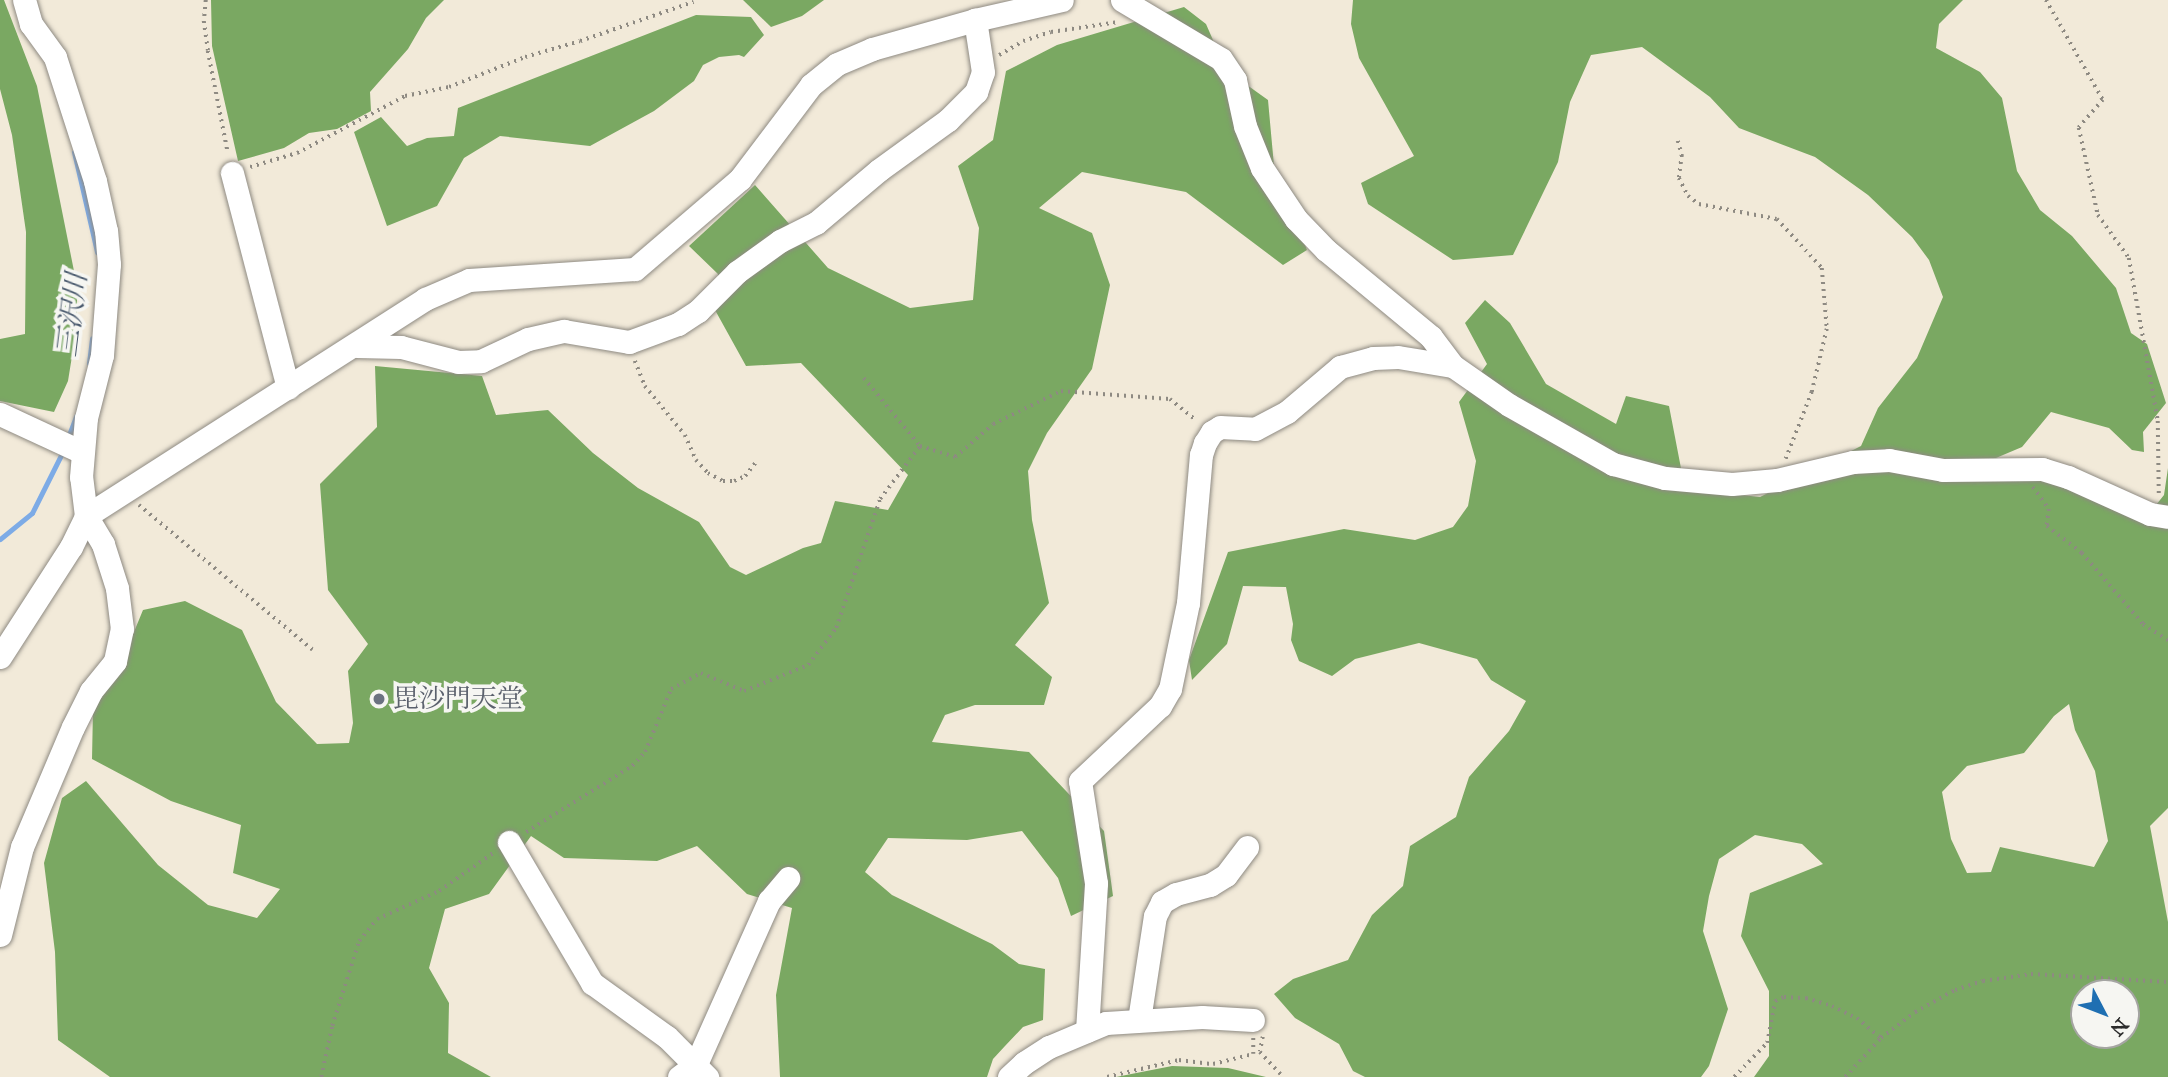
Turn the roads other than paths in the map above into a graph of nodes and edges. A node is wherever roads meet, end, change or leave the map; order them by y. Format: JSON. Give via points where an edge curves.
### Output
{"nodes":[{"id":1,"x":24,"y":0,"type":"edge"},
{"id":2,"x":1062,"y":0,"type":"edge"},
{"id":3,"x":1122,"y":0,"type":"edge"},
{"id":4,"x":975,"y":20,"type":"junction"},
{"id":5,"x":232,"y":173,"type":"road end"},
{"id":6,"x":357,"y":346,"type":"junction"},
{"id":7,"x":1453,"y":366,"type":"junction"},
{"id":8,"x":288,"y":388,"type":"junction"},
{"id":9,"x":0,"y":414,"type":"edge"},
{"id":10,"x":82,"y":452,"type":"junction"},
{"id":11,"x":86,"y":516,"type":"junction"},
{"id":12,"x":2164,"y":516,"type":"edge"},
{"id":13,"x":0,"y":657,"type":"edge"},
{"id":14,"x":509,"y":842,"type":"road end"},
{"id":15,"x":1247,"y":847,"type":"dead end"},
{"id":16,"x":788,"y":878,"type":"dead end"},
{"id":17,"x":0,"y":935,"type":"edge"},
{"id":18,"x":1139,"y":1020,"type":"junction"},
{"id":19,"x":1252,"y":1020,"type":"road end"},
{"id":20,"x":1087,"y":1031,"type":"junction"},
{"id":21,"x":694,"y":1073,"type":"edge"},
{"id":22,"x":1009,"y":1077,"type":"edge"}],
"edges":[{"from":1,"to":10,"type":"street","via":[[31,24],[55,57],[95,181],[106,231],[109,264],[102,355]]},
{"from":2,"to":4,"type":"street"},
{"from":3,"to":7,"type":"street","via":[[1221,59],[1235,80],[1245,126],[1262,168],[1296,219],[1326,250],[1431,337]]},
{"from":4,"to":6,"type":"street","via":[[872,49],[837,64],[811,85],[740,179],[635,269],[469,280],[425,299]]},
{"from":4,"to":6,"type":"street","via":[[983,72],[976,92],[948,120],[816,223],[780,241],[737,272],[678,324],[629,342],[564,331],[528,339],[481,361],[458,362],[401,347]]},
{"from":5,"to":8,"type":"street"},
{"from":6,"to":8,"type":"street"},
{"from":7,"to":12,"type":"street","via":[[1509,405],[1613,464],[1696,482],[1777,480],[1853,462],[1889,460],[1943,470],[2042,469]]},
{"from":7,"to":20,"type":"street","via":[[1398,357],[1340,367],[1270,422],[1255,429],[1220,427],[1212,432],[1201,455],[1188,603],[1170,690],[1160,705],[1080,780],[1096,883]]},
{"from":8,"to":11,"type":"street"},
{"from":9,"to":10,"type":"street"},
{"from":10,"to":11,"type":"street"},
{"from":11,"to":13,"type":"street"},
{"from":11,"to":17,"type":"street","via":[[103,544],[117,588],[122,629],[115,661],[91,691],[73,727],[22,848]]},
{"from":14,"to":21,"type":"street","via":[[592,983],[667,1037]]},
{"from":15,"to":18,"type":"street","via":[[1226,875],[1162,902],[1155,916]]},
{"from":16,"to":21,"type":"street","via":[[769,901]]},
{"from":18,"to":19,"type":"street"},
{"from":18,"to":20,"type":"street","via":[[1106,1023]]},
{"from":20,"to":22,"type":"street","via":[[1049,1048]]}]}
